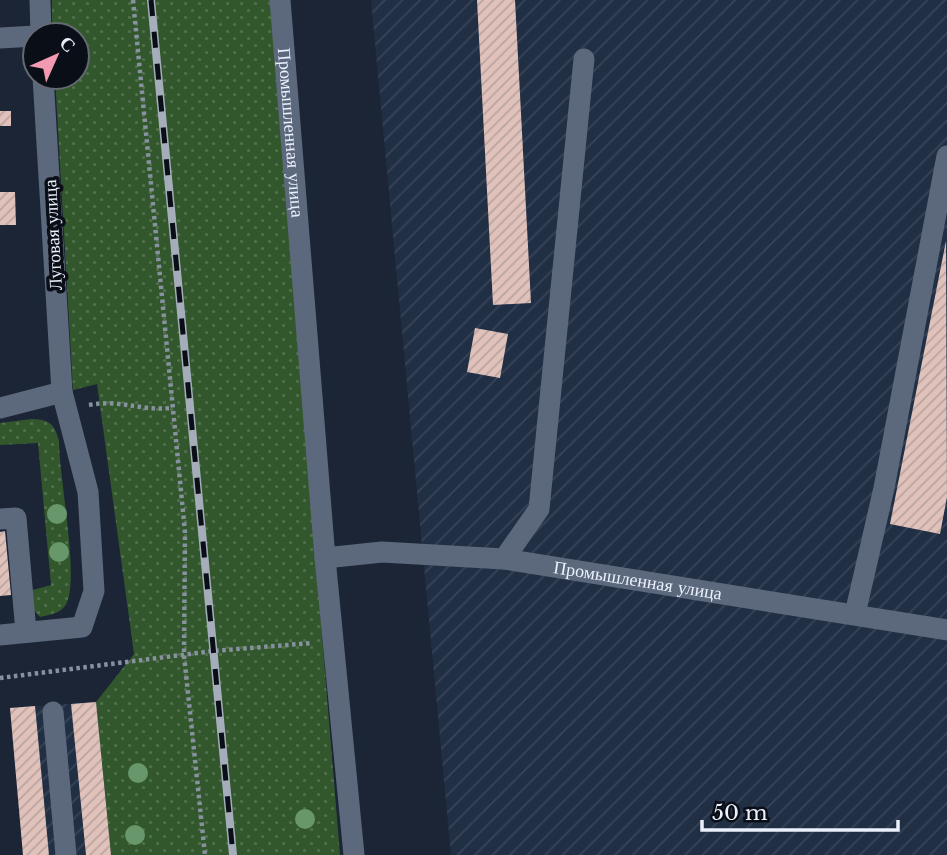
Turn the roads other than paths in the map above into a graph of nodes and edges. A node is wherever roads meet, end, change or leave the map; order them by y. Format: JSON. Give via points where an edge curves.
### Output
{"nodes":[{"id":1,"x":40,"y":0,"type":"edge"},
{"id":2,"x":280,"y":0,"type":"edge"},
{"id":3,"x":41,"y":21,"type":"edge"},
{"id":4,"x":21,"y":37,"type":"edge"},
{"id":5,"x":0,"y":38,"type":"edge"},
{"id":6,"x":584,"y":59,"type":"dead end"},
{"id":7,"x":44,"y":91,"type":"edge"},
{"id":8,"x":947,"y":156,"type":"edge"},
{"id":9,"x":64,"y":401,"type":"junction"},
{"id":10,"x":0,"y":408,"type":"edge"},
{"id":11,"x":0,"y":519,"type":"edge"},
{"id":12,"x":326,"y":558,"type":"junction"},
{"id":13,"x":504,"y":559,"type":"junction"},
{"id":14,"x":855,"y":614,"type":"junction"},
{"id":15,"x":947,"y":630,"type":"edge"},
{"id":16,"x":26,"y":632,"type":"junction"},
{"id":17,"x":0,"y":635,"type":"edge"},
{"id":18,"x":53,"y":712,"type":"dead end"},
{"id":19,"x":66,"y":855,"type":"edge"},
{"id":20,"x":354,"y":855,"type":"edge"}],
"edges":[{"from":1,"to":3,"type":"street"},
{"from":2,"to":12,"type":"street","name":"Промышленная улица"},
{"from":4,"to":5,"type":"street"},
{"from":6,"to":13,"type":"street","via":[[539,509]]},
{"from":7,"to":9,"type":"street","name":"Луговая улица"},
{"from":8,"to":14,"type":"street","via":[[884,488]]},
{"from":9,"to":10,"type":"street"},
{"from":9,"to":16,"type":"street","name":"Луговая улица","via":[[88,492],[94,591],[82,626]]},
{"from":11,"to":16,"type":"street","via":[[16,518]]},
{"from":12,"to":13,"type":"street","name":"Промышленная улица","via":[[383,552]]},
{"from":12,"to":20,"type":"street","name":"Промышленная улица"},
{"from":13,"to":14,"type":"street","name":"Промышленная улица"},
{"from":14,"to":15,"type":"street","name":"Промышленная улица"},
{"from":16,"to":17,"type":"street"},
{"from":18,"to":19,"type":"street"}]}
